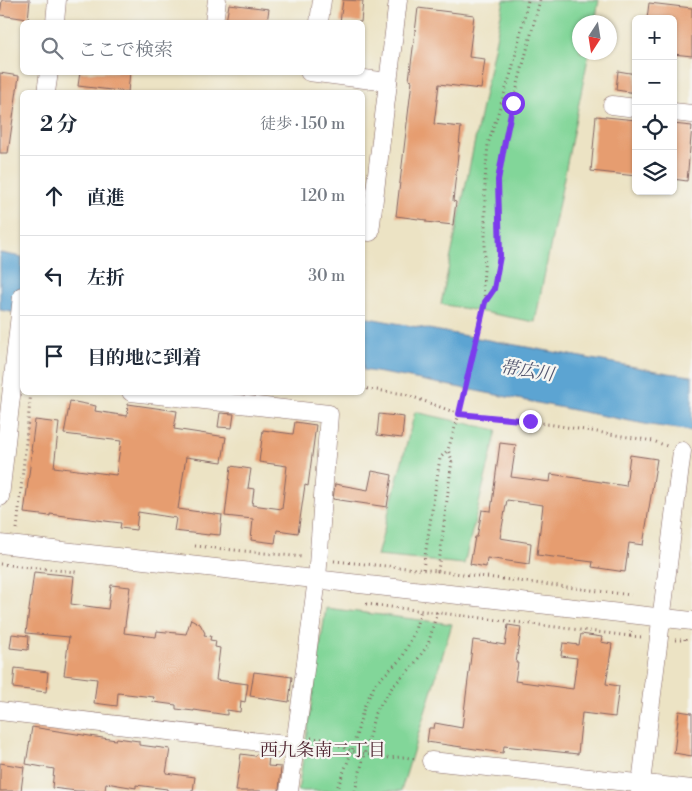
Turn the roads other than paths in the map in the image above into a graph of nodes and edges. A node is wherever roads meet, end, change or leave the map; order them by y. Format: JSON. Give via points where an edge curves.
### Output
{"nodes":[{"id":1,"x":57,"y":0,"type":"edge"},
{"id":2,"x":217,"y":0,"type":"edge"},
{"id":3,"x":322,"y":0,"type":"edge"},
{"id":4,"x":398,"y":0,"type":"edge"},
{"id":5,"x":54,"y":20,"type":"edge"},
{"id":6,"x":214,"y":20,"type":"edge"},
{"id":7,"x":319,"y":20,"type":"edge"},
{"id":8,"x":48,"y":75,"type":"edge"},
{"id":9,"x":330,"y":75,"type":"edge"},
{"id":10,"x":388,"y":82,"type":"junction"},
{"id":11,"x":46,"y":90,"type":"edge"},
{"id":12,"x":612,"y":105,"type":"dead end"},
{"id":13,"x":632,"y":108,"type":"edge"},
{"id":14,"x":677,"y":112,"type":"edge"},
{"id":15,"x":692,"y":114,"type":"edge"},
{"id":16,"x":365,"y":231,"type":"edge"},
{"id":17,"x":20,"y":315,"type":"edge"},
{"id":18,"x":12,"y":379,"type":"edge"},
{"id":19,"x":158,"y":395,"type":"edge"},
{"id":20,"x":682,"y":451,"type":"road end"},
{"id":21,"x":0,"y":497,"type":"edge"},
{"id":22,"x":0,"y":544,"type":"edge"},
{"id":23,"x":317,"y":579,"type":"junction"},
{"id":24,"x":662,"y":618,"type":"junction"},
{"id":25,"x":692,"y":621,"type":"edge"},
{"id":26,"x":0,"y":711,"type":"edge"},
{"id":27,"x":295,"y":741,"type":"junction"},
{"id":28,"x":432,"y":761,"type":"road end"},
{"id":29,"x":641,"y":787,"type":"edge"},
{"id":30,"x":692,"y":789,"type":"edge"},
{"id":31,"x":289,"y":791,"type":"edge"}],
"edges":[{"from":1,"to":5,"type":"street"},
{"from":2,"to":6,"type":"street"},
{"from":3,"to":7,"type":"street"},
{"from":4,"to":10,"type":"street"},
{"from":8,"to":11,"type":"street"},
{"from":9,"to":10,"type":"street"},
{"from":10,"to":16,"type":"street","via":[[370,232]]},
{"from":12,"to":13,"type":"street"},
{"from":14,"to":15,"type":"street"},
{"from":17,"to":18,"type":"street"},
{"from":18,"to":21,"type":"street"},
{"from":19,"to":23,"type":"street","via":[[329,414]]},
{"from":20,"to":24,"type":"street"},
{"from":22,"to":23,"type":"street"},
{"from":23,"to":24,"type":"street"},
{"from":23,"to":27,"type":"street"},
{"from":24,"to":25,"type":"street"},
{"from":24,"to":29,"type":"street"},
{"from":26,"to":27,"type":"street"},
{"from":27,"to":31,"type":"street"},
{"from":28,"to":29,"type":"street"},
{"from":29,"to":30,"type":"street"}]}
